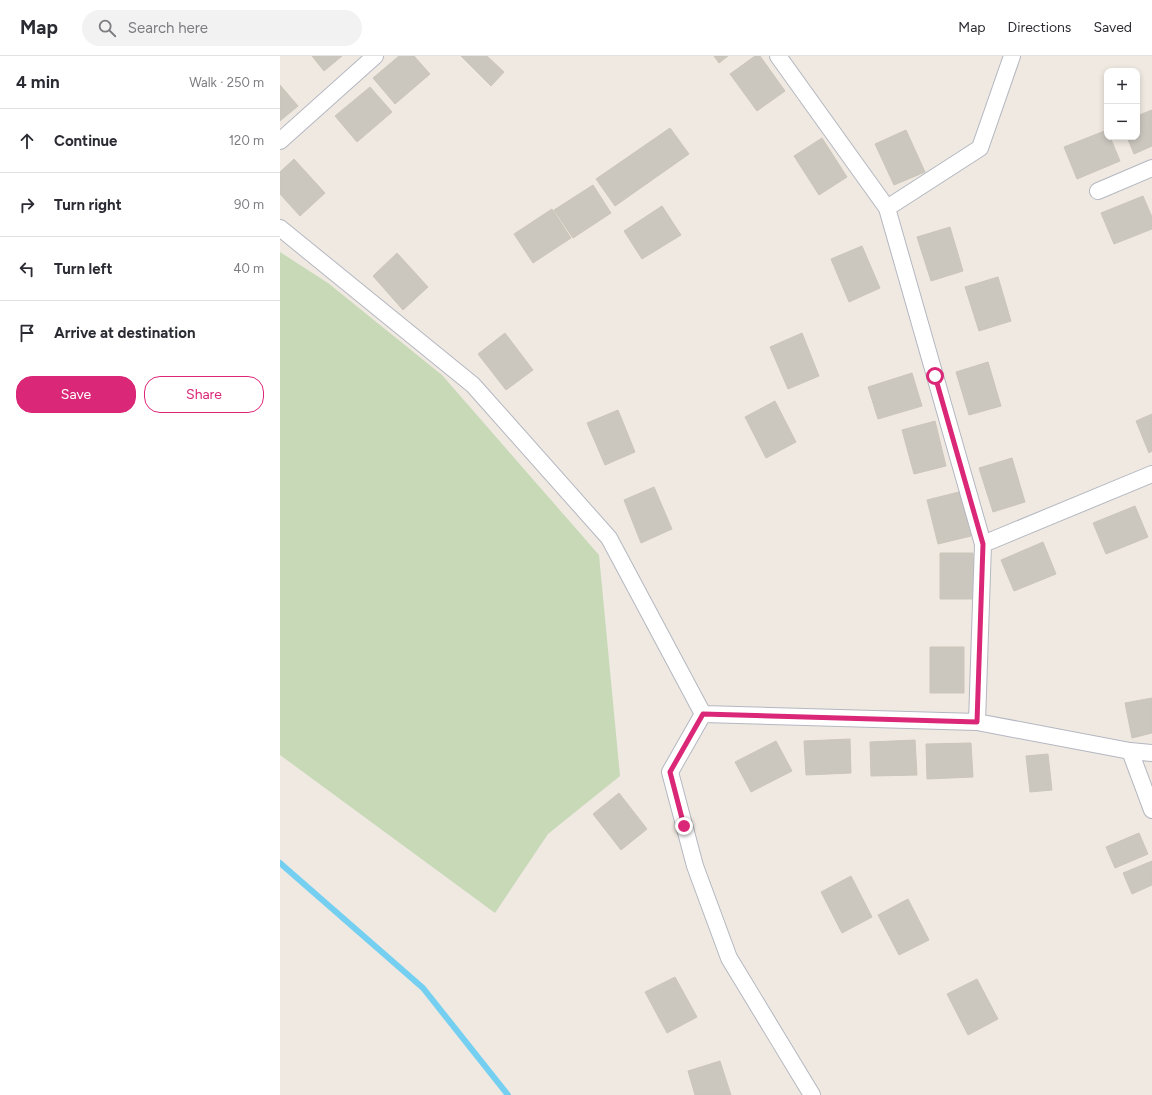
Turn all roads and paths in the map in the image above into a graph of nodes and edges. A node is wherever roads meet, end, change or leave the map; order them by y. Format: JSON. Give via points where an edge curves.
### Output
{"nodes":[{"id":1,"x":375,"y":56,"type":"edge"},
{"id":2,"x":778,"y":56,"type":"edge"},
{"id":3,"x":1012,"y":56,"type":"edge"},
{"id":4,"x":280,"y":141,"type":"edge"},
{"id":5,"x":1152,"y":168,"type":"edge"},
{"id":6,"x":1098,"y":191,"type":"dead end"},
{"id":7,"x":887,"y":208,"type":"junction"},
{"id":8,"x":280,"y":228,"type":"edge"},
{"id":9,"x":1152,"y":474,"type":"edge"},
{"id":10,"x":983,"y":544,"type":"junction"},
{"id":11,"x":703,"y":714,"type":"junction"},
{"id":12,"x":977,"y":722,"type":"junction"},
{"id":13,"x":1130,"y":751,"type":"junction"},
{"id":14,"x":1152,"y":753,"type":"edge"},
{"id":15,"x":1152,"y":810,"type":"edge"},
{"id":16,"x":812,"y":1095,"type":"edge"}],
"edges":[{"from":1,"to":4,"type":"street"},
{"from":2,"to":7,"type":"street"},
{"from":3,"to":7,"type":"street","via":[[980,148]]},
{"from":5,"to":6,"type":"street"},
{"from":7,"to":10,"type":"street"},
{"from":8,"to":11,"type":"street","via":[[473,385],[609,538]]},
{"from":9,"to":10,"type":"street"},
{"from":10,"to":12,"type":"street"},
{"from":11,"to":12,"type":"street"},
{"from":11,"to":16,"type":"street","via":[[670,772],[695,866],[728,958]]},
{"from":12,"to":13,"type":"street"},
{"from":13,"to":14,"type":"street"},
{"from":13,"to":15,"type":"street"}]}
